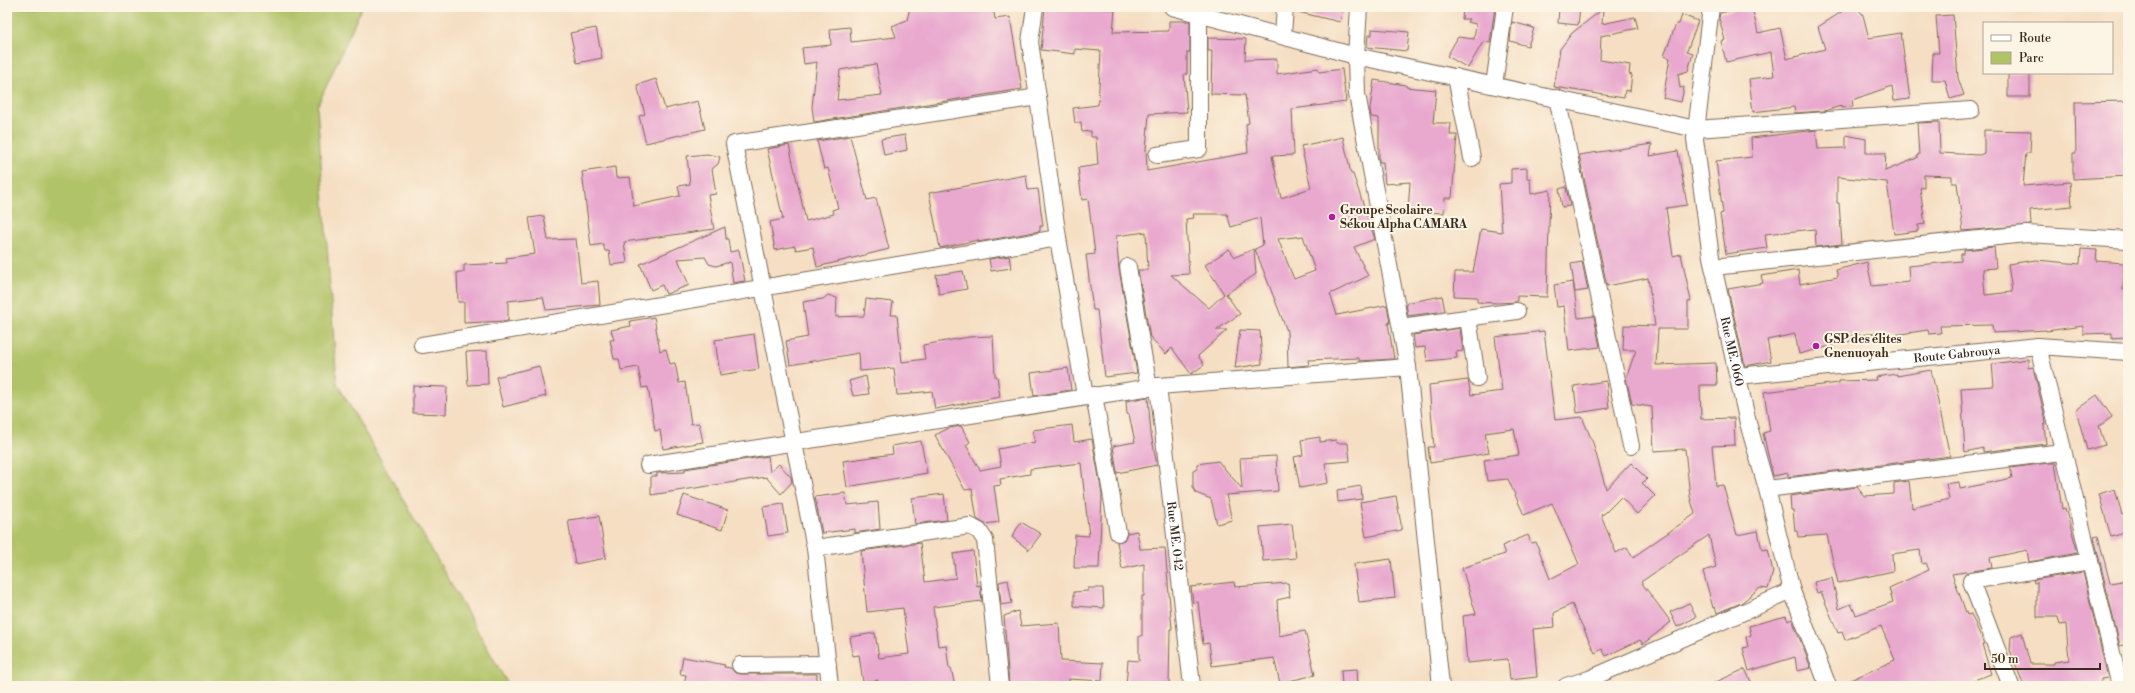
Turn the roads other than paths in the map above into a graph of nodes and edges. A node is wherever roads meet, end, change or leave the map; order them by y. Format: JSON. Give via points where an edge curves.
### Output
{"nodes":[{"id":1,"x":1035,"y":7,"type":"edge"},
{"id":2,"x":1172,"y":7,"type":"edge"},
{"id":3,"x":1285,"y":7,"type":"edge"},
{"id":4,"x":1359,"y":7,"type":"edge"},
{"id":5,"x":1505,"y":7,"type":"edge"},
{"id":6,"x":1711,"y":7,"type":"edge"},
{"id":7,"x":1199,"y":13,"type":"junction"},
{"id":8,"x":1283,"y":35,"type":"junction"},
{"id":9,"x":1356,"y":56,"type":"junction"},
{"id":10,"x":1456,"y":77,"type":"junction"},
{"id":11,"x":1494,"y":85,"type":"junction"},
{"id":12,"x":1038,"y":97,"type":"junction"},
{"id":13,"x":1557,"y":98,"type":"junction"},
{"id":14,"x":1971,"y":110,"type":"dead end"},
{"id":15,"x":1696,"y":129,"type":"junction"},
{"id":16,"x":1158,"y":155,"type":"dead end"},
{"id":17,"x":1472,"y":158,"type":"dead end"},
{"id":18,"x":1058,"y":238,"type":"junction"},
{"id":19,"x":2128,"y":240,"type":"edge"},
{"id":20,"x":1128,"y":267,"type":"dead end"},
{"id":21,"x":1713,"y":267,"type":"junction"},
{"id":22,"x":762,"y":288,"type":"junction"},
{"id":23,"x":1517,"y":311,"type":"dead end"},
{"id":24,"x":1468,"y":318,"type":"junction"},
{"id":25,"x":1401,"y":327,"type":"junction"},
{"id":26,"x":422,"y":345,"type":"dead end"},
{"id":27,"x":2038,"y":346,"type":"junction"},
{"id":28,"x":2128,"y":352,"type":"edge"},
{"id":29,"x":1408,"y":367,"type":"junction"},
{"id":30,"x":1738,"y":376,"type":"junction"},
{"id":31,"x":1477,"y":378,"type":"dead end"},
{"id":32,"x":1153,"y":387,"type":"junction"},
{"id":33,"x":1089,"y":396,"type":"junction"},
{"id":34,"x":792,"y":444,"type":"junction"},
{"id":35,"x":1631,"y":446,"type":"dead end"},
{"id":36,"x":2062,"y":452,"type":"junction"},
{"id":37,"x":648,"y":465,"type":"dead end"},
{"id":38,"x":1767,"y":489,"type":"junction"},
{"id":39,"x":1118,"y":533,"type":"dead end"},
{"id":40,"x":815,"y":548,"type":"junction"},
{"id":41,"x":2090,"y":561,"type":"junction"},
{"id":42,"x":1792,"y":591,"type":"junction"},
{"id":43,"x":2121,"y":660,"type":"edge"},
{"id":44,"x":740,"y":664,"type":"dead end"},
{"id":45,"x":828,"y":664,"type":"junction"},
{"id":46,"x":830,"y":686,"type":"edge"},
{"id":47,"x":1000,"y":686,"type":"edge"},
{"id":48,"x":1192,"y":686,"type":"edge"},
{"id":49,"x":1441,"y":686,"type":"edge"},
{"id":50,"x":1566,"y":686,"type":"edge"},
{"id":51,"x":1828,"y":686,"type":"edge"},
{"id":52,"x":2011,"y":686,"type":"edge"},
{"id":53,"x":2120,"y":686,"type":"edge"}],
"edges":[{"from":1,"to":12,"type":"street","via":[[1030,42]]},
{"from":2,"to":7,"type":"street"},
{"from":3,"to":8,"type":"street"},
{"from":4,"to":9,"type":"street"},
{"from":5,"to":11,"type":"street"},
{"from":6,"to":15,"type":"street","name":"Rue ME. 060"},
{"from":7,"to":8,"type":"street"},
{"from":7,"to":16,"type":"street","via":[[1199,149]]},
{"from":8,"to":9,"type":"street"},
{"from":9,"to":10,"type":"street"},
{"from":9,"to":25,"type":"street","via":[[1357,94]]},
{"from":10,"to":11,"type":"street"},
{"from":10,"to":17,"type":"street"},
{"from":11,"to":13,"type":"street"},
{"from":12,"to":18,"type":"street"},
{"from":12,"to":22,"type":"street","via":[[734,144]]},
{"from":13,"to":15,"type":"street"},
{"from":13,"to":35,"type":"street"},
{"from":14,"to":15,"type":"street"},
{"from":15,"to":21,"type":"street","name":"Rue ME. 060","via":[[1695,139]]},
{"from":18,"to":22,"type":"street"},
{"from":18,"to":33,"type":"street"},
{"from":19,"to":21,"type":"street","via":[[2026,234]]},
{"from":20,"to":32,"type":"street","name":"Rue ME. 042"},
{"from":21,"to":30,"type":"street","name":"Rue ME. 060"},
{"from":22,"to":26,"type":"street"},
{"from":22,"to":34,"type":"street"},
{"from":23,"to":24,"type":"street"},
{"from":24,"to":25,"type":"street"},
{"from":24,"to":31,"type":"street"},
{"from":25,"to":29,"type":"street"},
{"from":27,"to":28,"type":"street","name":"Route Gabrouya"},
{"from":27,"to":30,"type":"street","name":"Route Gabrouya"},
{"from":27,"to":36,"type":"street"},
{"from":29,"to":32,"type":"street"},
{"from":29,"to":49,"type":"street"},
{"from":30,"to":38,"type":"street","name":"Rue ME. 060"},
{"from":32,"to":33,"type":"street"},
{"from":32,"to":48,"type":"street","name":"Rue ME. 042"},
{"from":33,"to":34,"type":"street"},
{"from":33,"to":39,"type":"street"},
{"from":34,"to":37,"type":"street"},
{"from":34,"to":40,"type":"street"},
{"from":36,"to":38,"type":"street"},
{"from":36,"to":41,"type":"street"},
{"from":38,"to":42,"type":"street","name":"Rue ME. 060"},
{"from":40,"to":45,"type":"street"},
{"from":40,"to":47,"type":"street","via":[[970,526],[979,531],[985,540]]},
{"from":41,"to":43,"type":"street"},
{"from":41,"to":52,"type":"street","via":[[1971,581]]},
{"from":42,"to":50,"type":"street","via":[[1589,679]]},
{"from":42,"to":51,"type":"street","name":"Rue ME. 060"},
{"from":43,"to":53,"type":"street"},
{"from":44,"to":45,"type":"street"},
{"from":45,"to":46,"type":"street"}]}
